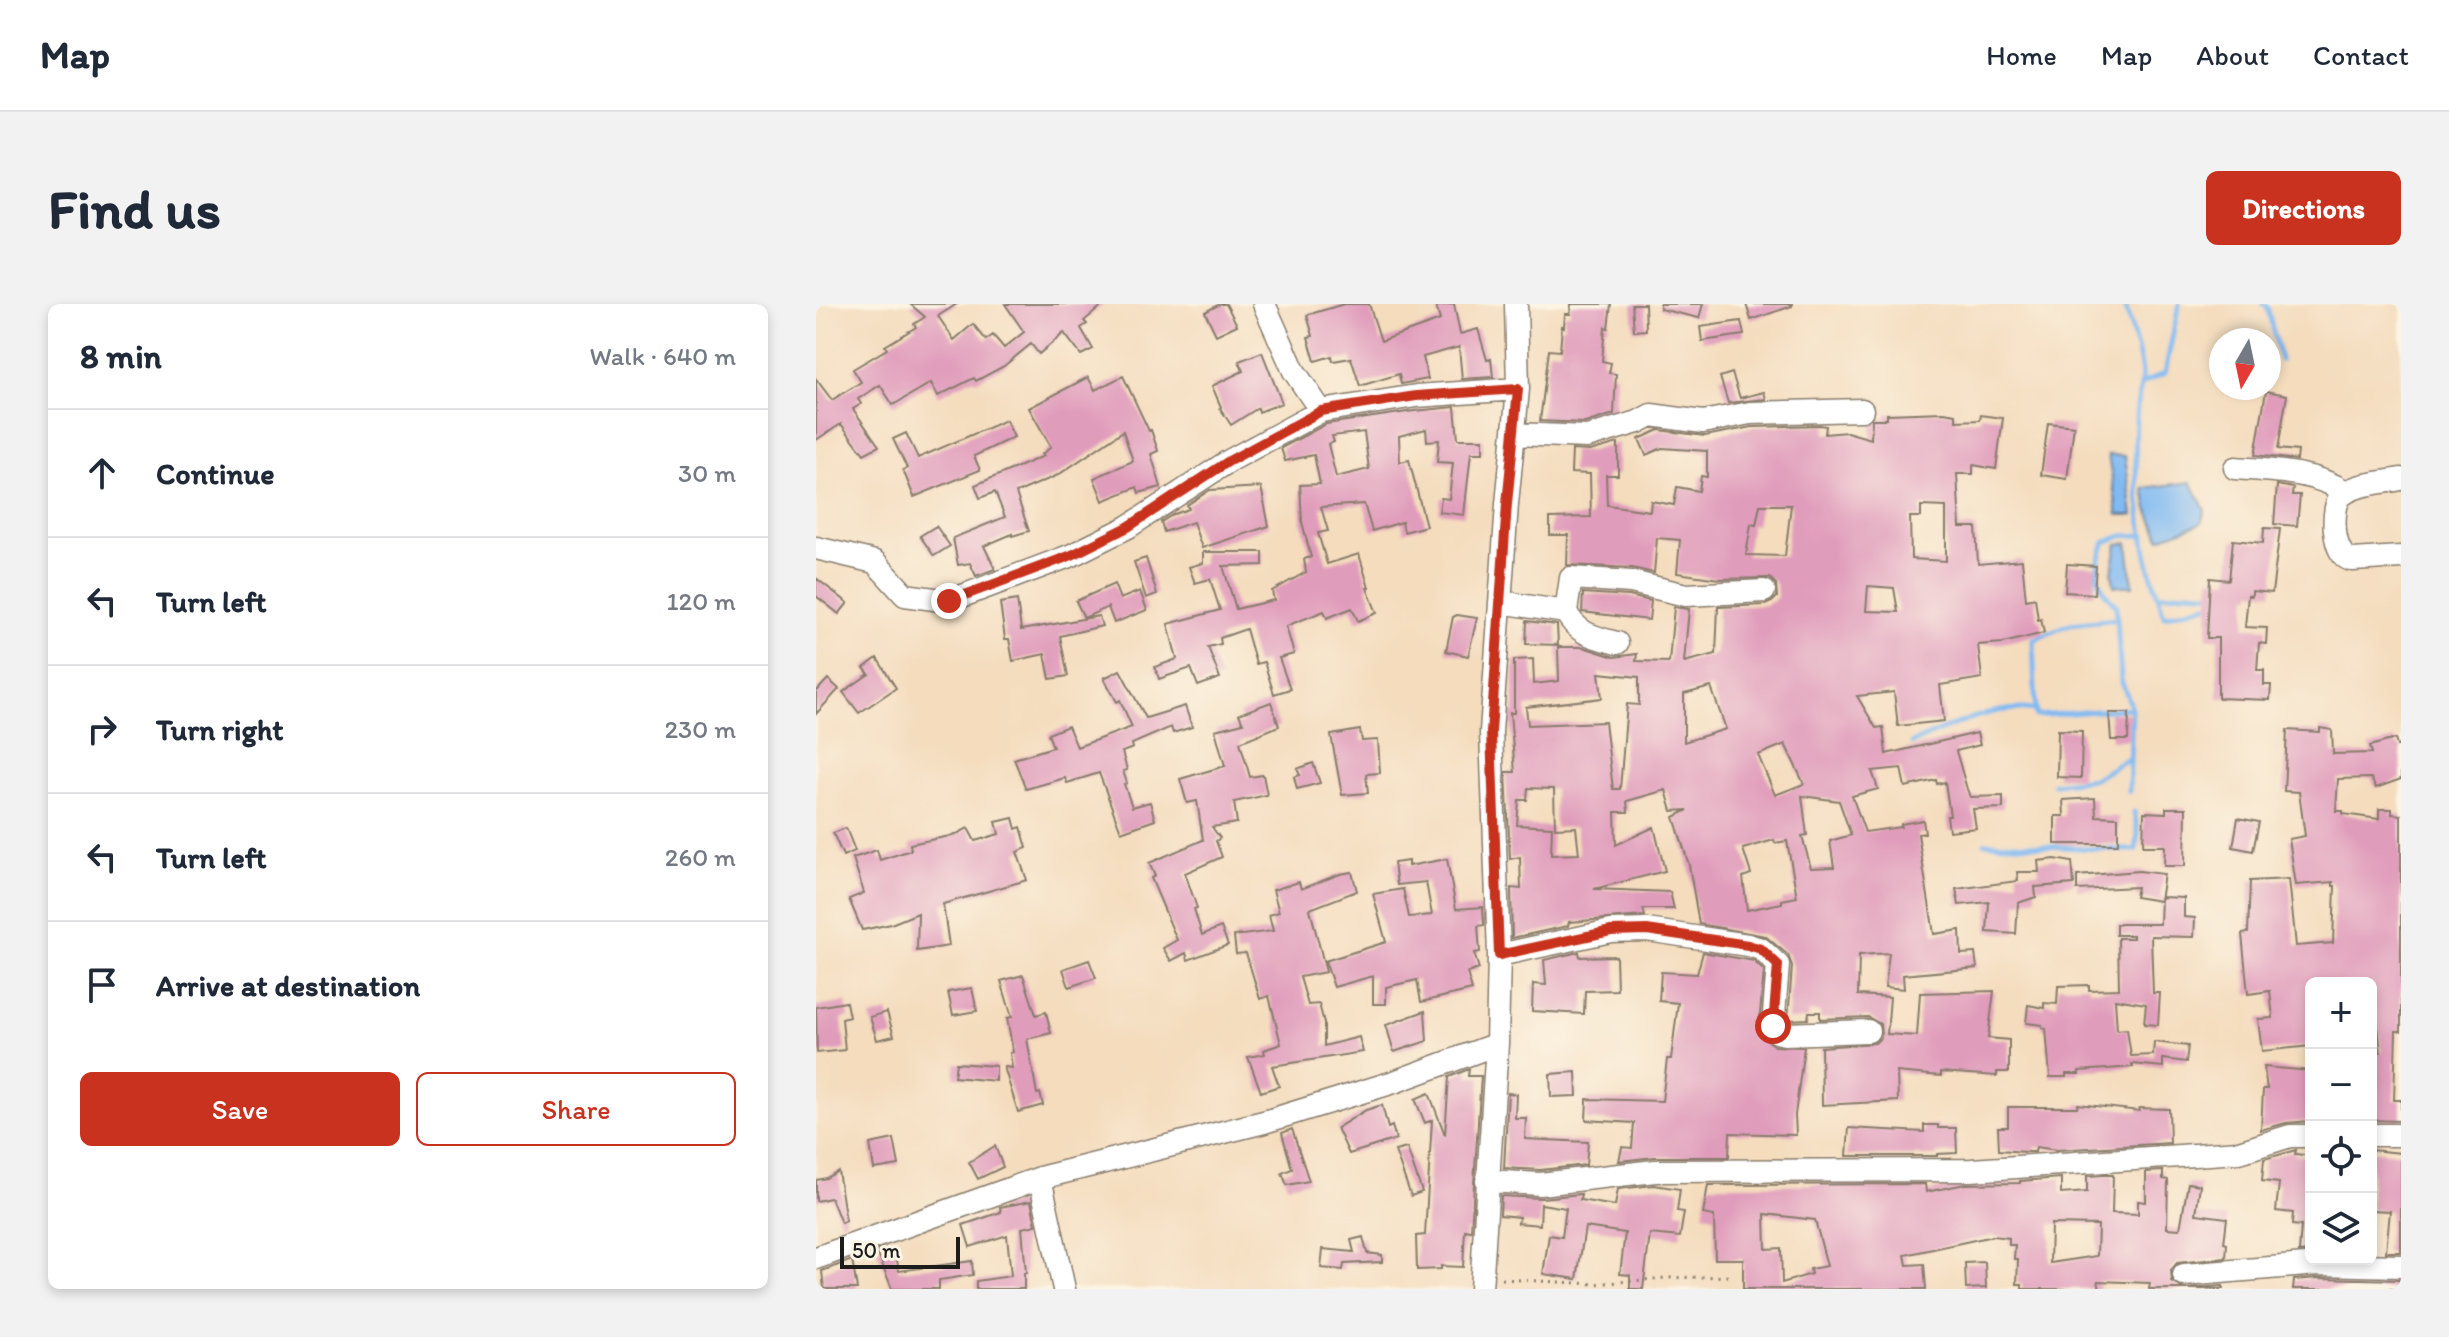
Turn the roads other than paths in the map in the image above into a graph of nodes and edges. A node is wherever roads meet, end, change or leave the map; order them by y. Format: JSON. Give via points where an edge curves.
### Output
{"nodes":[{"id":1,"x":1264,"y":304,"type":"edge"},
{"id":2,"x":1516,"y":304,"type":"edge"},
{"id":3,"x":1518,"y":389,"type":"junction"},
{"id":4,"x":1862,"y":410,"type":"dead end"},
{"id":5,"x":1321,"y":411,"type":"junction"},
{"id":6,"x":1515,"y":434,"type":"junction"},
{"id":7,"x":2235,"y":468,"type":"dead end"},
{"id":8,"x":2401,"y":479,"type":"edge"},
{"id":9,"x":2346,"y":492,"type":"junction"},
{"id":10,"x":816,"y":548,"type":"edge"},
{"id":11,"x":2401,"y":557,"type":"edge"},
{"id":12,"x":1764,"y":591,"type":"dead end"},
{"id":13,"x":1500,"y":602,"type":"junction"},
{"id":14,"x":1566,"y":612,"type":"junction"},
{"id":15,"x":1617,"y":643,"type":"dead end"},
{"id":16,"x":1499,"y":955,"type":"junction"},
{"id":17,"x":1868,"y":1031,"type":"dead end"},
{"id":18,"x":1497,"y":1044,"type":"junction"},
{"id":19,"x":2377,"y":1135,"type":"edge"},
{"id":20,"x":2401,"y":1135,"type":"edge"},
{"id":21,"x":2305,"y":1136,"type":"edge"},
{"id":22,"x":1040,"y":1178,"type":"junction"},
{"id":23,"x":1487,"y":1181,"type":"junction"},
{"id":24,"x":816,"y":1258,"type":"edge"},
{"id":25,"x":2401,"y":1266,"type":"edge"},
{"id":26,"x":2184,"y":1275,"type":"dead end"},
{"id":27,"x":1482,"y":1285,"type":"edge"},
{"id":28,"x":1064,"y":1289,"type":"edge"}],
"edges":[{"from":1,"to":5,"type":"street","via":[[1294,371]]},
{"from":2,"to":3,"type":"street"},
{"from":3,"to":5,"type":"street","via":[[1416,396]]},
{"from":3,"to":6,"type":"street"},
{"from":4,"to":6,"type":"street","via":[[1750,413],[1703,422],[1651,415],[1587,437]]},
{"from":5,"to":10,"type":"street","via":[[1229,461],[1128,527],[1072,555],[949,601],[905,595],[875,562]]},
{"from":6,"to":13,"type":"street"},
{"from":7,"to":9,"type":"street","via":[[2309,475]]},
{"from":8,"to":9,"type":"street"},
{"from":9,"to":11,"type":"street","via":[[2335,504],[2341,555],[2347,560]]},
{"from":12,"to":14,"type":"street","via":[[1686,595],[1631,582],[1571,578]]},
{"from":13,"to":14,"type":"street"},
{"from":13,"to":16,"type":"street","via":[[1491,732]]},
{"from":14,"to":15,"type":"street","via":[[1572,625],[1589,636]]},
{"from":16,"to":17,"type":"street","via":[[1611,931],[1647,930],[1748,945],[1778,965],[1773,1026],[1777,1032]]},
{"from":16,"to":18,"type":"street"},
{"from":18,"to":22,"type":"street","via":[[1264,1122]]},
{"from":18,"to":23,"type":"street"},
{"from":19,"to":20,"type":"street"},
{"from":21,"to":23,"type":"street","via":[[2239,1152],[1971,1170],[1670,1170],[1540,1184]]},
{"from":22,"to":24,"type":"street"},
{"from":22,"to":28,"type":"street"},
{"from":23,"to":27,"type":"street"},
{"from":25,"to":26,"type":"street","via":[[2318,1264]]}]}
